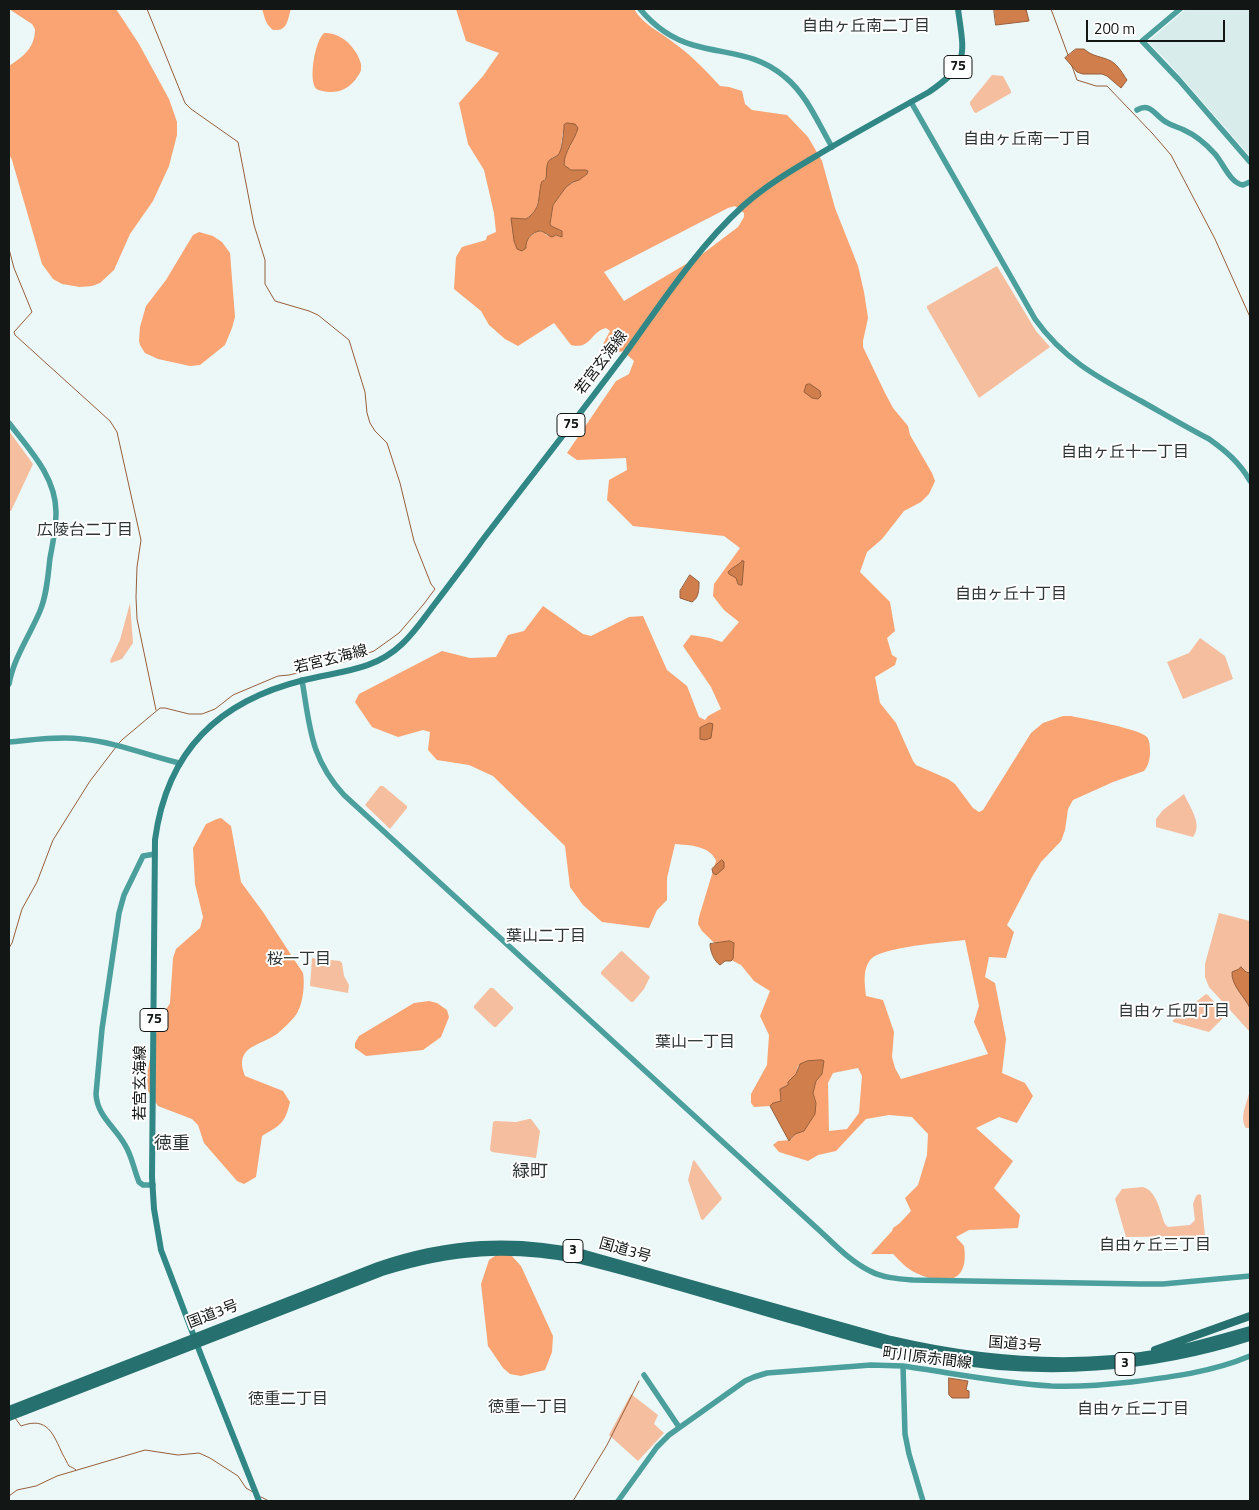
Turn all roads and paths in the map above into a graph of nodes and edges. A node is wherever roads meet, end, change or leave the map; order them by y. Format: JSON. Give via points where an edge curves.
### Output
{"nodes":[{"id":1,"x":640,"y":9,"type":"edge"},
{"id":2,"x":958,"y":9,"type":"edge"},
{"id":3,"x":1180,"y":9,"type":"edge"},
{"id":4,"x":911,"y":102,"type":"junction"},
{"id":5,"x":1137,"y":110,"type":"dead end"},
{"id":6,"x":832,"y":147,"type":"junction"},
{"id":7,"x":1250,"y":162,"type":"edge"},
{"id":8,"x":1250,"y":182,"type":"edge"},
{"id":9,"x":9,"y":423,"type":"edge"},
{"id":10,"x":1250,"y":481,"type":"edge"},
{"id":11,"x":302,"y":680,"type":"junction"},
{"id":12,"x":9,"y":684,"type":"edge"},
{"id":13,"x":9,"y":742,"type":"edge"},
{"id":14,"x":179,"y":764,"type":"junction"},
{"id":15,"x":154,"y":854,"type":"junction"},
{"id":16,"x":153,"y":1185,"type":"junction"},
{"id":17,"x":1250,"y":1276,"type":"edge"},
{"id":18,"x":1250,"y":1316,"type":"edge"},
{"id":19,"x":1250,"y":1330,"type":"edge"},
{"id":20,"x":1250,"y":1337,"type":"edge"},
{"id":21,"x":195,"y":1341,"type":"junction"},
{"id":22,"x":1250,"y":1356,"type":"edge"},
{"id":23,"x":1132,"y":1357,"type":"junction"},
{"id":24,"x":903,"y":1366,"type":"junction"},
{"id":25,"x":644,"y":1375,"type":"dead end"},
{"id":26,"x":30,"y":1405,"type":"junction"},
{"id":27,"x":9,"y":1410,"type":"edge"},
{"id":28,"x":9,"y":1417,"type":"edge"},
{"id":29,"x":679,"y":1427,"type":"junction"},
{"id":30,"x":259,"y":1501,"type":"edge"},
{"id":31,"x":618,"y":1501,"type":"edge"},
{"id":32,"x":923,"y":1501,"type":"edge"}],
"edges":[{"from":1,"to":6,"type":"street","via":[[654,24],[678,39],[747,56],[779,72],[803,97]]},
{"from":2,"to":4,"type":"main road","name":"若宮玄海線","number":"75","via":[[963,49],[957,67],[946,80]]},
{"from":3,"to":7,"type":"street","via":[[1142,41]]},
{"from":4,"to":6,"type":"main road","name":"若宮玄海線","number":"75"},
{"from":4,"to":10,"type":"street","via":[[1035,319],[1049,337],[1086,370],[1222,448],[1235,459]]},
{"from":5,"to":8,"type":"street","via":[[1148,108],[1166,122],[1187,131],[1215,154],[1234,182],[1243,185]]},
{"from":6,"to":11,"type":"main road","name":"若宮玄海線","number":"75","via":[[754,197],[705,246],[403,643],[374,663]]},
{"from":9,"to":12,"type":"street","via":[[51,484],[56,511],[44,598],[16,658]]},
{"from":11,"to":14,"type":"main road","name":"若宮玄海線","number":"75","via":[[239,704],[200,735]]},
{"from":11,"to":17,"type":"street","via":[[315,749],[328,776],[344,795],[861,1266],[878,1274],[913,1280],[1164,1284]]},
{"from":13,"to":14,"type":"street","via":[[81,738]]},
{"from":14,"to":15,"type":"main road","name":"若宮玄海線","number":"75","via":[[160,812]]},
{"from":15,"to":16,"type":"main road","name":"若宮玄海線","number":"75"},
{"from":15,"to":16,"type":"street","via":[[142,856],[120,908],[96,1094],[100,1112],[125,1144],[139,1182]]},
{"from":16,"to":21,"type":"main road","name":"若宮玄海線","number":"75","via":[[161,1250]]},
{"from":18,"to":23,"type":"highway"},
{"from":19,"to":23,"type":"highway","name":"国道3号","number":"3","via":[[1187,1347]]},
{"from":20,"to":21,"type":"highway","name":"国道3号","number":"3","via":[[1189,1354],[1132,1364],[1024,1368],[976,1363],[939,1358],[854,1338],[581,1260],[502,1251],[449,1255],[400,1266]]},
{"from":21,"to":23,"type":"highway","name":"国道3号","number":"3","via":[[409,1256],[464,1246],[521,1244],[586,1254],[856,1331],[941,1351],[1024,1361]]},
{"from":21,"to":26,"type":"highway","name":"国道3号","number":"3"},
{"from":21,"to":30,"type":"main road","name":"若宮玄海線","number":"75"},
{"from":22,"to":24,"type":"street","name":"町川原赤間線","via":[[1183,1376],[1085,1386],[1028,1384]]},
{"from":24,"to":29,"type":"street","name":"町川原赤間線","via":[[861,1366],[754,1376]]},
{"from":24,"to":32,"type":"street","via":[[906,1439]]},
{"from":25,"to":29,"type":"street"},
{"from":26,"to":27,"type":"highway","name":"国道3号","number":"3"},
{"from":26,"to":28,"type":"highway","name":"国道3号","number":"3"},
{"from":29,"to":31,"type":"street","name":"町川原赤間線","via":[[658,1447]]}]}
